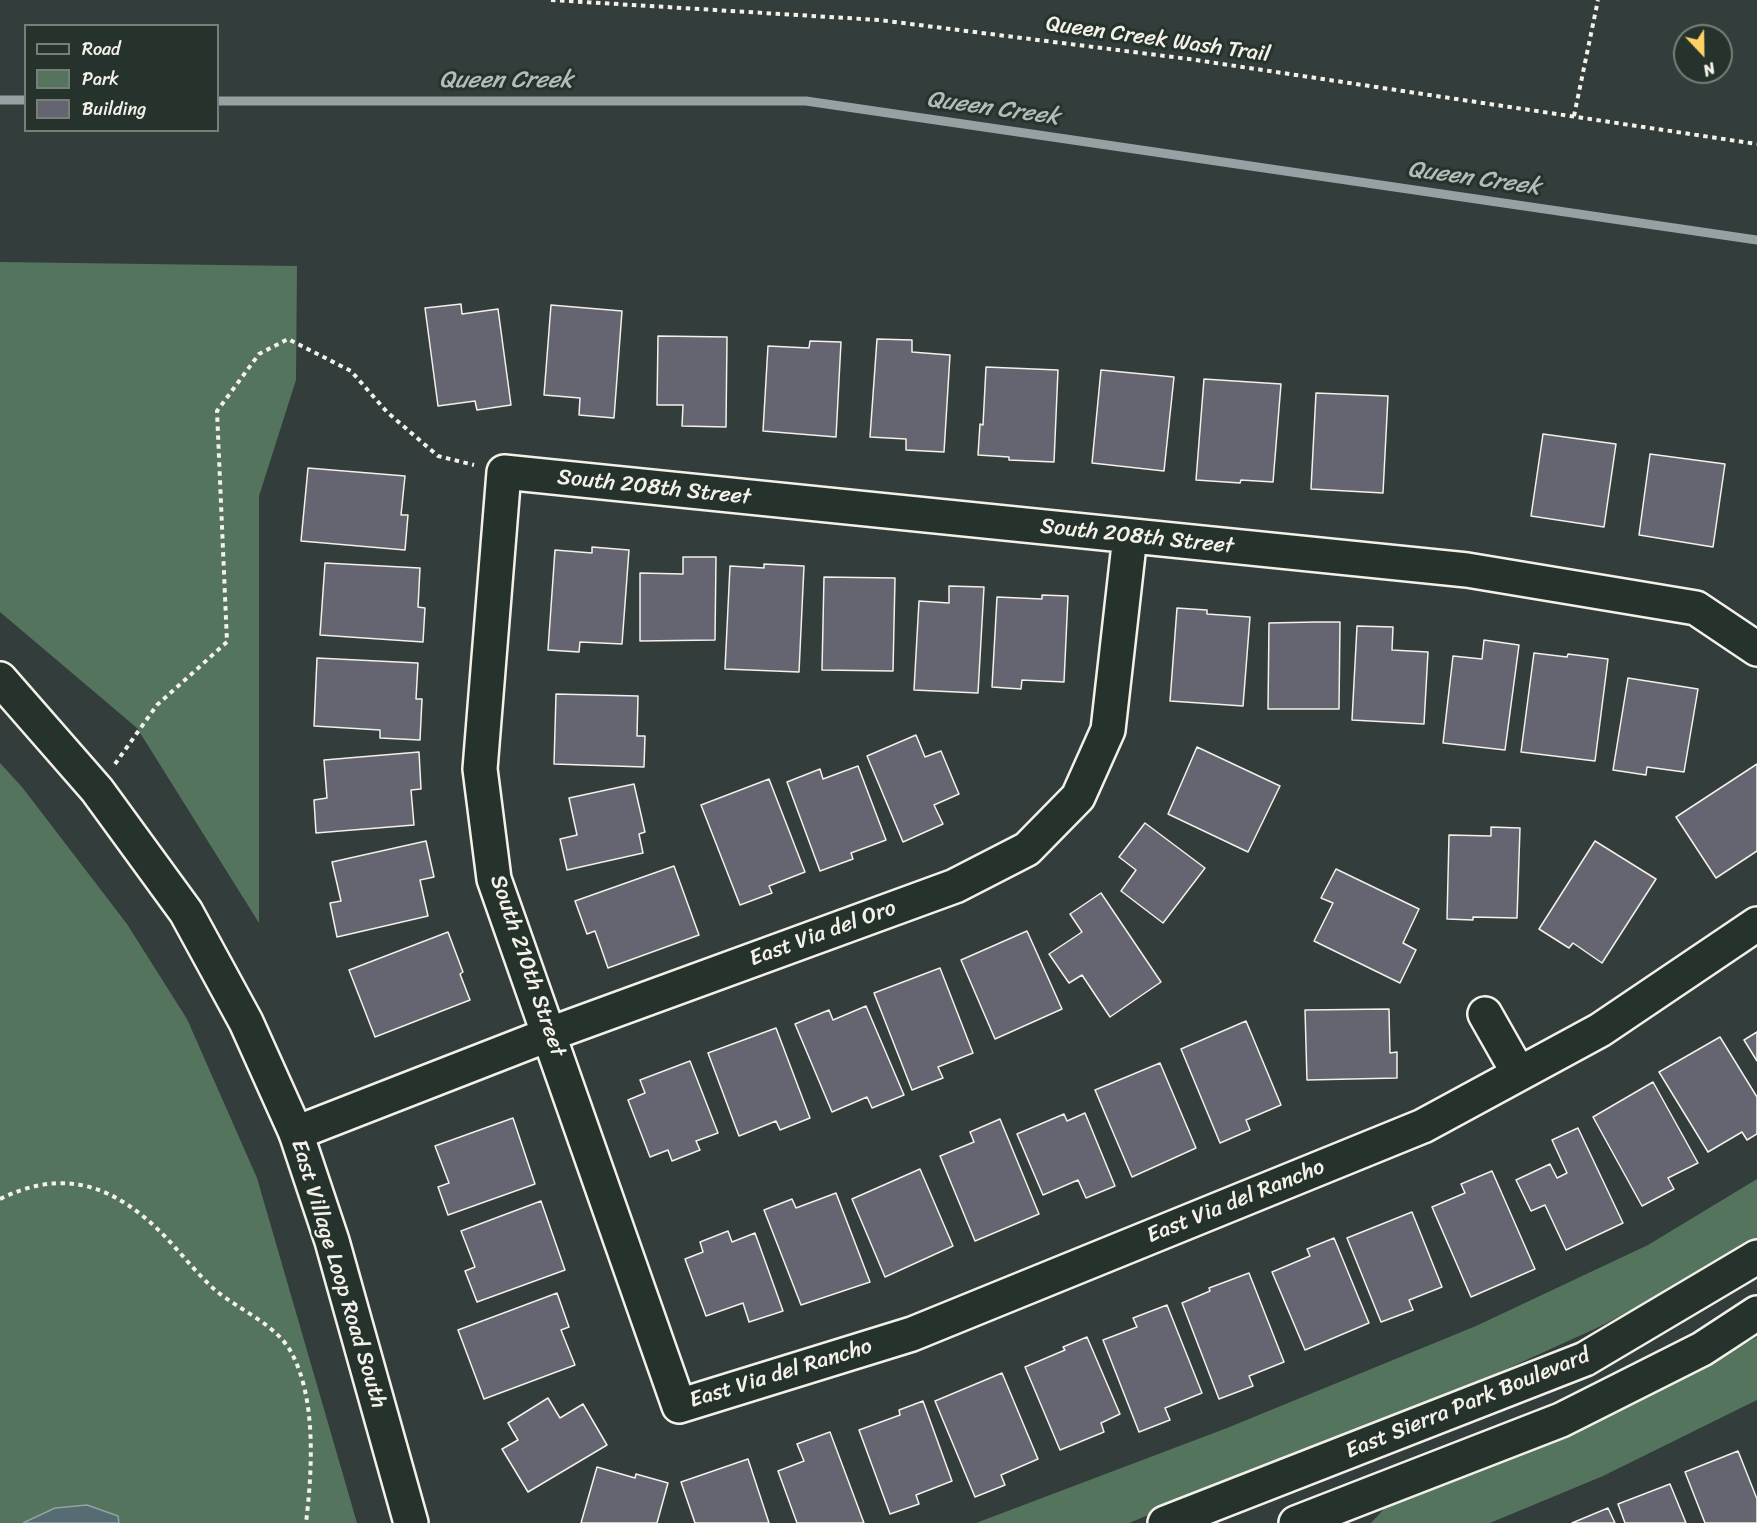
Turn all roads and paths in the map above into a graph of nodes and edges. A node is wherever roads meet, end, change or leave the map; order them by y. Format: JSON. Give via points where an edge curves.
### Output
{"nodes":[{"id":1,"x":551,"y":0,"type":"edge"},
{"id":2,"x":1598,"y":0,"type":"edge"},
{"id":3,"x":1574,"y":116,"type":"junction"},
{"id":4,"x":1757,"y":144,"type":"edge"},
{"id":5,"x":504,"y":472,"type":"junction"},
{"id":6,"x":1130,"y":536,"type":"junction"},
{"id":7,"x":1757,"y":649,"type":"edge"},
{"id":8,"x":0,"y":679,"type":"edge"},
{"id":9,"x":97,"y":790,"type":"junction"},
{"id":10,"x":1757,"y":924,"type":"edge"},
{"id":11,"x":1485,"y":1014,"type":"dead end"},
{"id":12,"x":550,"y":1034,"type":"junction"},
{"id":13,"x":1519,"y":1074,"type":"junction"},
{"id":14,"x":296,"y":1133,"type":"junction"},
{"id":15,"x":0,"y":1199,"type":"edge"},
{"id":16,"x":1757,"y":1257,"type":"edge"},
{"id":17,"x":1757,"y":1312,"type":"edge"},
{"id":18,"x":680,"y":1406,"type":"joint"},
{"id":19,"x":1311,"y":1467,"type":"junction"},
{"id":20,"x":1266,"y":1485,"type":"junction"},
{"id":21,"x":1331,"y":1517,"type":"edge"},
{"id":22,"x":306,"y":1523,"type":"edge"},
{"id":23,"x":411,"y":1523,"type":"edge"},
{"id":24,"x":1165,"y":1523,"type":"edge"},
{"id":25,"x":1281,"y":1523,"type":"edge"},
{"id":26,"x":1296,"y":1523,"type":"edge"}],
"edges":[{"from":1,"to":3,"type":"path","name":"Queen Creek Wash Trail","via":[[879,20],[1189,59]]},
{"from":2,"to":3,"type":"path"},
{"from":3,"to":4,"type":"path","name":"Queen Creek Wash Trail"},
{"from":5,"to":6,"type":"street","name":"South 208th Street"},
{"from":5,"to":9,"type":"path","via":[[438,456],[387,412],[351,371],[288,339],[259,354],[217,411],[227,642],[157,705]]},
{"from":5,"to":12,"type":"street","name":"South 210th Street","via":[[480,769],[494,879]]},
{"from":6,"to":7,"type":"street","name":"South 208th Street","via":[[1467,570],[1696,608]]},
{"from":6,"to":12,"type":"street","name":"East Via del Oro","via":[[1108,730],[1078,797],[1027,849],[955,886]]},
{"from":8,"to":9,"type":"street","name":"East Village Loop Road South"},
{"from":9,"to":14,"type":"street","name":"East Village Loop Road South","via":[[186,912],[246,1022]]},
{"from":10,"to":13,"type":"street","name":"East Via del Rancho","via":[[1600,1030]]},
{"from":11,"to":13,"type":"street"},
{"from":12,"to":14,"type":"street","name":"East Via del Oro"},
{"from":12,"to":18,"type":"street","name":"South 210th Street"},
{"from":13,"to":18,"type":"street","name":"East Via del Rancho","via":[[1423,1126],[912,1334]]},
{"from":14,"to":23,"type":"street","name":"East Village Loop Road South","via":[[333,1241]]},
{"from":15,"to":22,"type":"path","via":[[48,1182],[88,1185],[118,1199],[144,1217],[215,1290],[271,1329],[291,1351],[303,1381],[311,1434]]},
{"from":16,"to":19,"type":"street","name":"East Sierra Park Boulevard","via":[[1585,1359]]},
{"from":17,"to":21,"type":"street","name":"East Sierra Park Boulevard","via":[[1702,1349],[1561,1420]]},
{"from":19,"to":20,"type":"street","name":"East Sierra Park Boulevard"},
{"from":19,"to":21,"type":"street"},
{"from":20,"to":24,"type":"street","name":"East Sierra Park Boulevard"},
{"from":20,"to":25,"type":"street"},
{"from":21,"to":26,"type":"street","name":"East Sierra Park Boulevard"}]}
